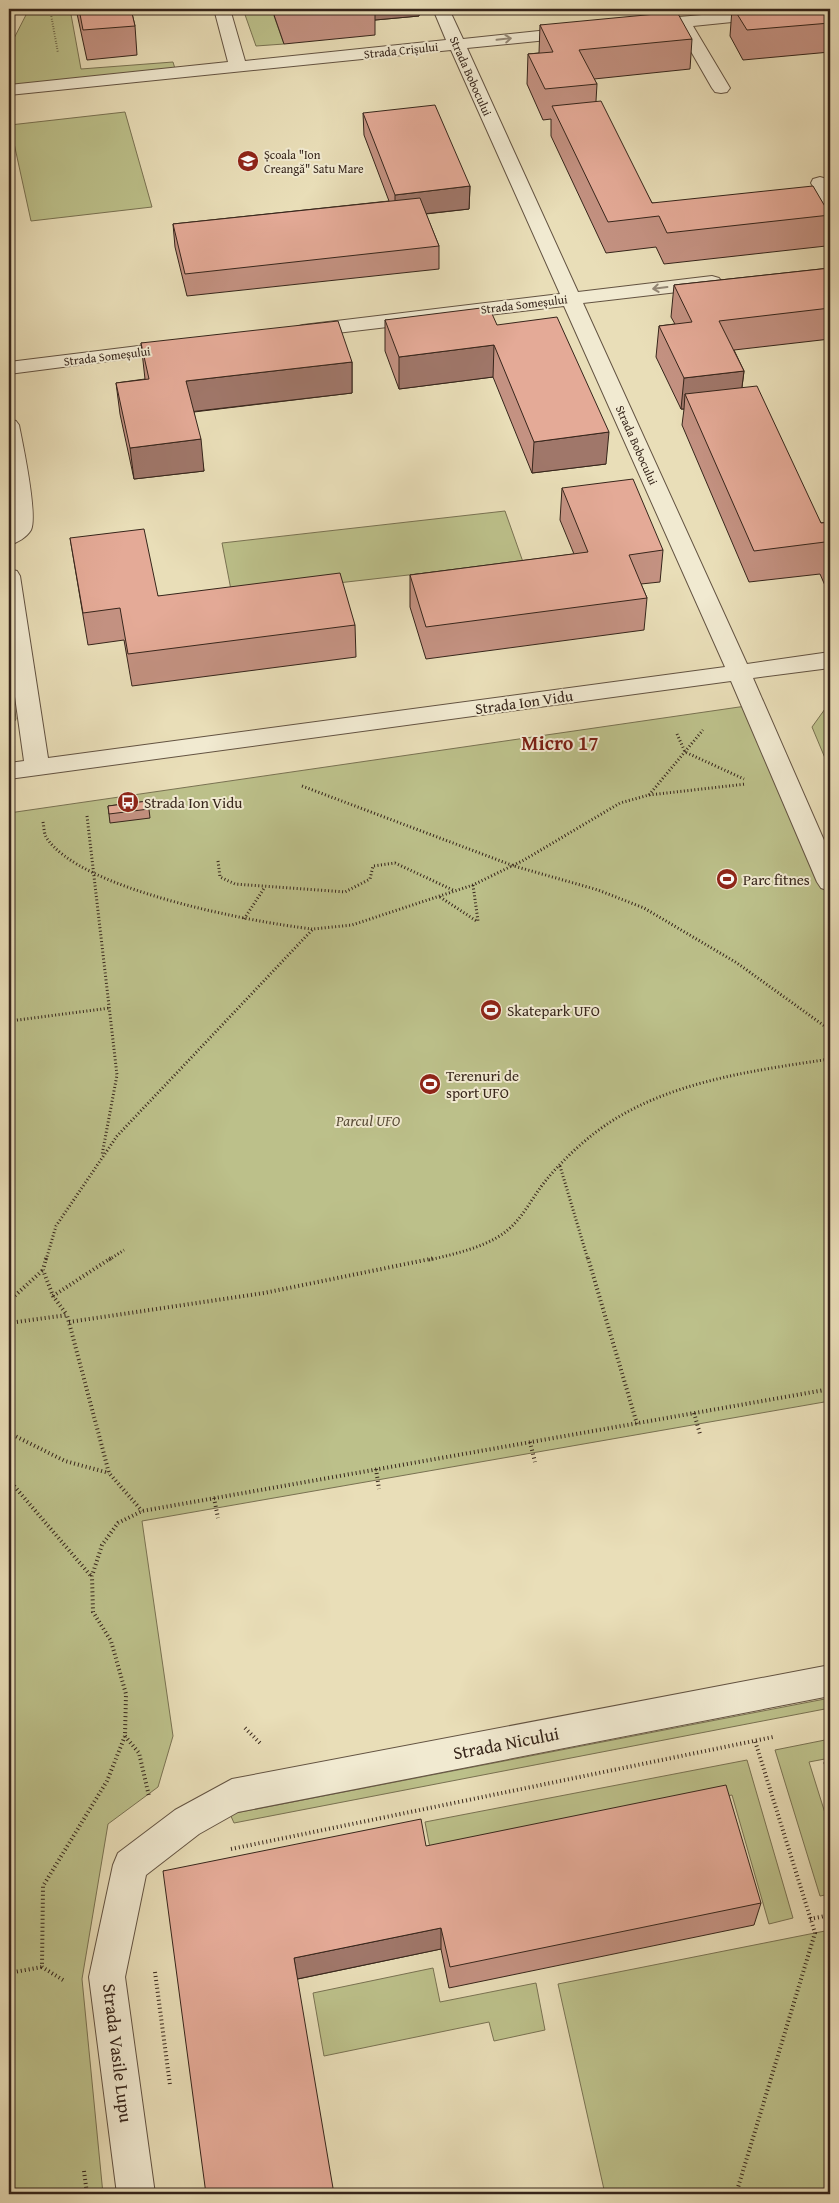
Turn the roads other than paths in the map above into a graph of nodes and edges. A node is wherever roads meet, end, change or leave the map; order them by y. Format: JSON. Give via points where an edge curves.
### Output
{"nodes":[{"id":1,"x":222,"y":9,"type":"edge"},
{"id":2,"x":441,"y":9,"type":"edge"},
{"id":3,"x":824,"y":9,"type":"edge"},
{"id":4,"x":758,"y":11,"type":"edge"},
{"id":5,"x":682,"y":22,"type":"junction"},
{"id":6,"x":633,"y":27,"type":"edge"},
{"id":7,"x":594,"y":30,"type":"edge"},
{"id":8,"x":456,"y":44,"type":"junction"},
{"id":9,"x":238,"y":66,"type":"junction"},
{"id":10,"x":721,"y":88,"type":"dead end"},
{"id":11,"x":9,"y":90,"type":"edge"},
{"id":12,"x":820,"y":183,"type":"dead end"},
{"id":13,"x":830,"y":199,"type":"edge"},
{"id":14,"x":731,"y":280,"type":"edge"},
{"id":15,"x":572,"y":298,"type":"junction"},
{"id":16,"x":286,"y":334,"type":"edge"},
{"id":17,"x":196,"y":345,"type":"edge"},
{"id":18,"x":9,"y":368,"type":"edge"},
{"id":19,"x":9,"y":425,"type":"edge"},
{"id":20,"x":9,"y":538,"type":"edge"},
{"id":21,"x":9,"y":576,"type":"edge"},
{"id":22,"x":830,"y":660,"type":"edge"},
{"id":23,"x":738,"y":672,"type":"junction"},
{"id":24,"x":37,"y":768,"type":"junction"},
{"id":25,"x":9,"y":771,"type":"edge"},
{"id":26,"x":830,"y":882,"type":"edge"},
{"id":27,"x":830,"y":1680,"type":"edge"},
{"id":28,"x":173,"y":1832,"type":"joint"},
{"id":29,"x":136,"y":2194,"type":"edge"}],
"edges":[{"from":1,"to":9,"type":"street"},
{"from":2,"to":8,"type":"street","name":"Strada Bobocului"},
{"from":3,"to":4,"type":"street"},
{"from":4,"to":5,"type":"street"},
{"from":5,"to":6,"type":"street"},
{"from":5,"to":10,"type":"street"},
{"from":8,"to":7,"type":"street","name":"Strada Crișului","one_way":true},
{"from":8,"to":9,"type":"street","name":"Strada Crișului"},
{"from":8,"to":15,"type":"street","name":"Strada Bobocului"},
{"from":9,"to":11,"type":"street","name":"Strada Crișului"},
{"from":12,"to":13,"type":"street"},
{"from":14,"to":15,"type":"street","name":"Strada Someșului","one_way":true},
{"from":15,"to":16,"type":"street","name":"Strada Someșului"},
{"from":15,"to":23,"type":"street","name":"Strada Bobocului"},
{"from":17,"to":18,"type":"street","name":"Strada Someșului"},
{"from":19,"to":20,"type":"street","via":[[22,511],[21,528]]},
{"from":21,"to":24,"type":"street"},
{"from":22,"to":23,"type":"street","name":"Strada Ion Vidu"},
{"from":23,"to":24,"type":"street","name":"Strada Ion Vidu"},
{"from":23,"to":26,"type":"street","name":"Strada Bobocului"},
{"from":24,"to":25,"type":"street","name":"Strada Ion Vidu"},
{"from":27,"to":28,"type":"street","name":"Strada Nicului","via":[[232,1796]]},
{"from":28,"to":29,"type":"street","name":"Strada Vasile Lupu","via":[[130,1865],[108,1977]]}]}
